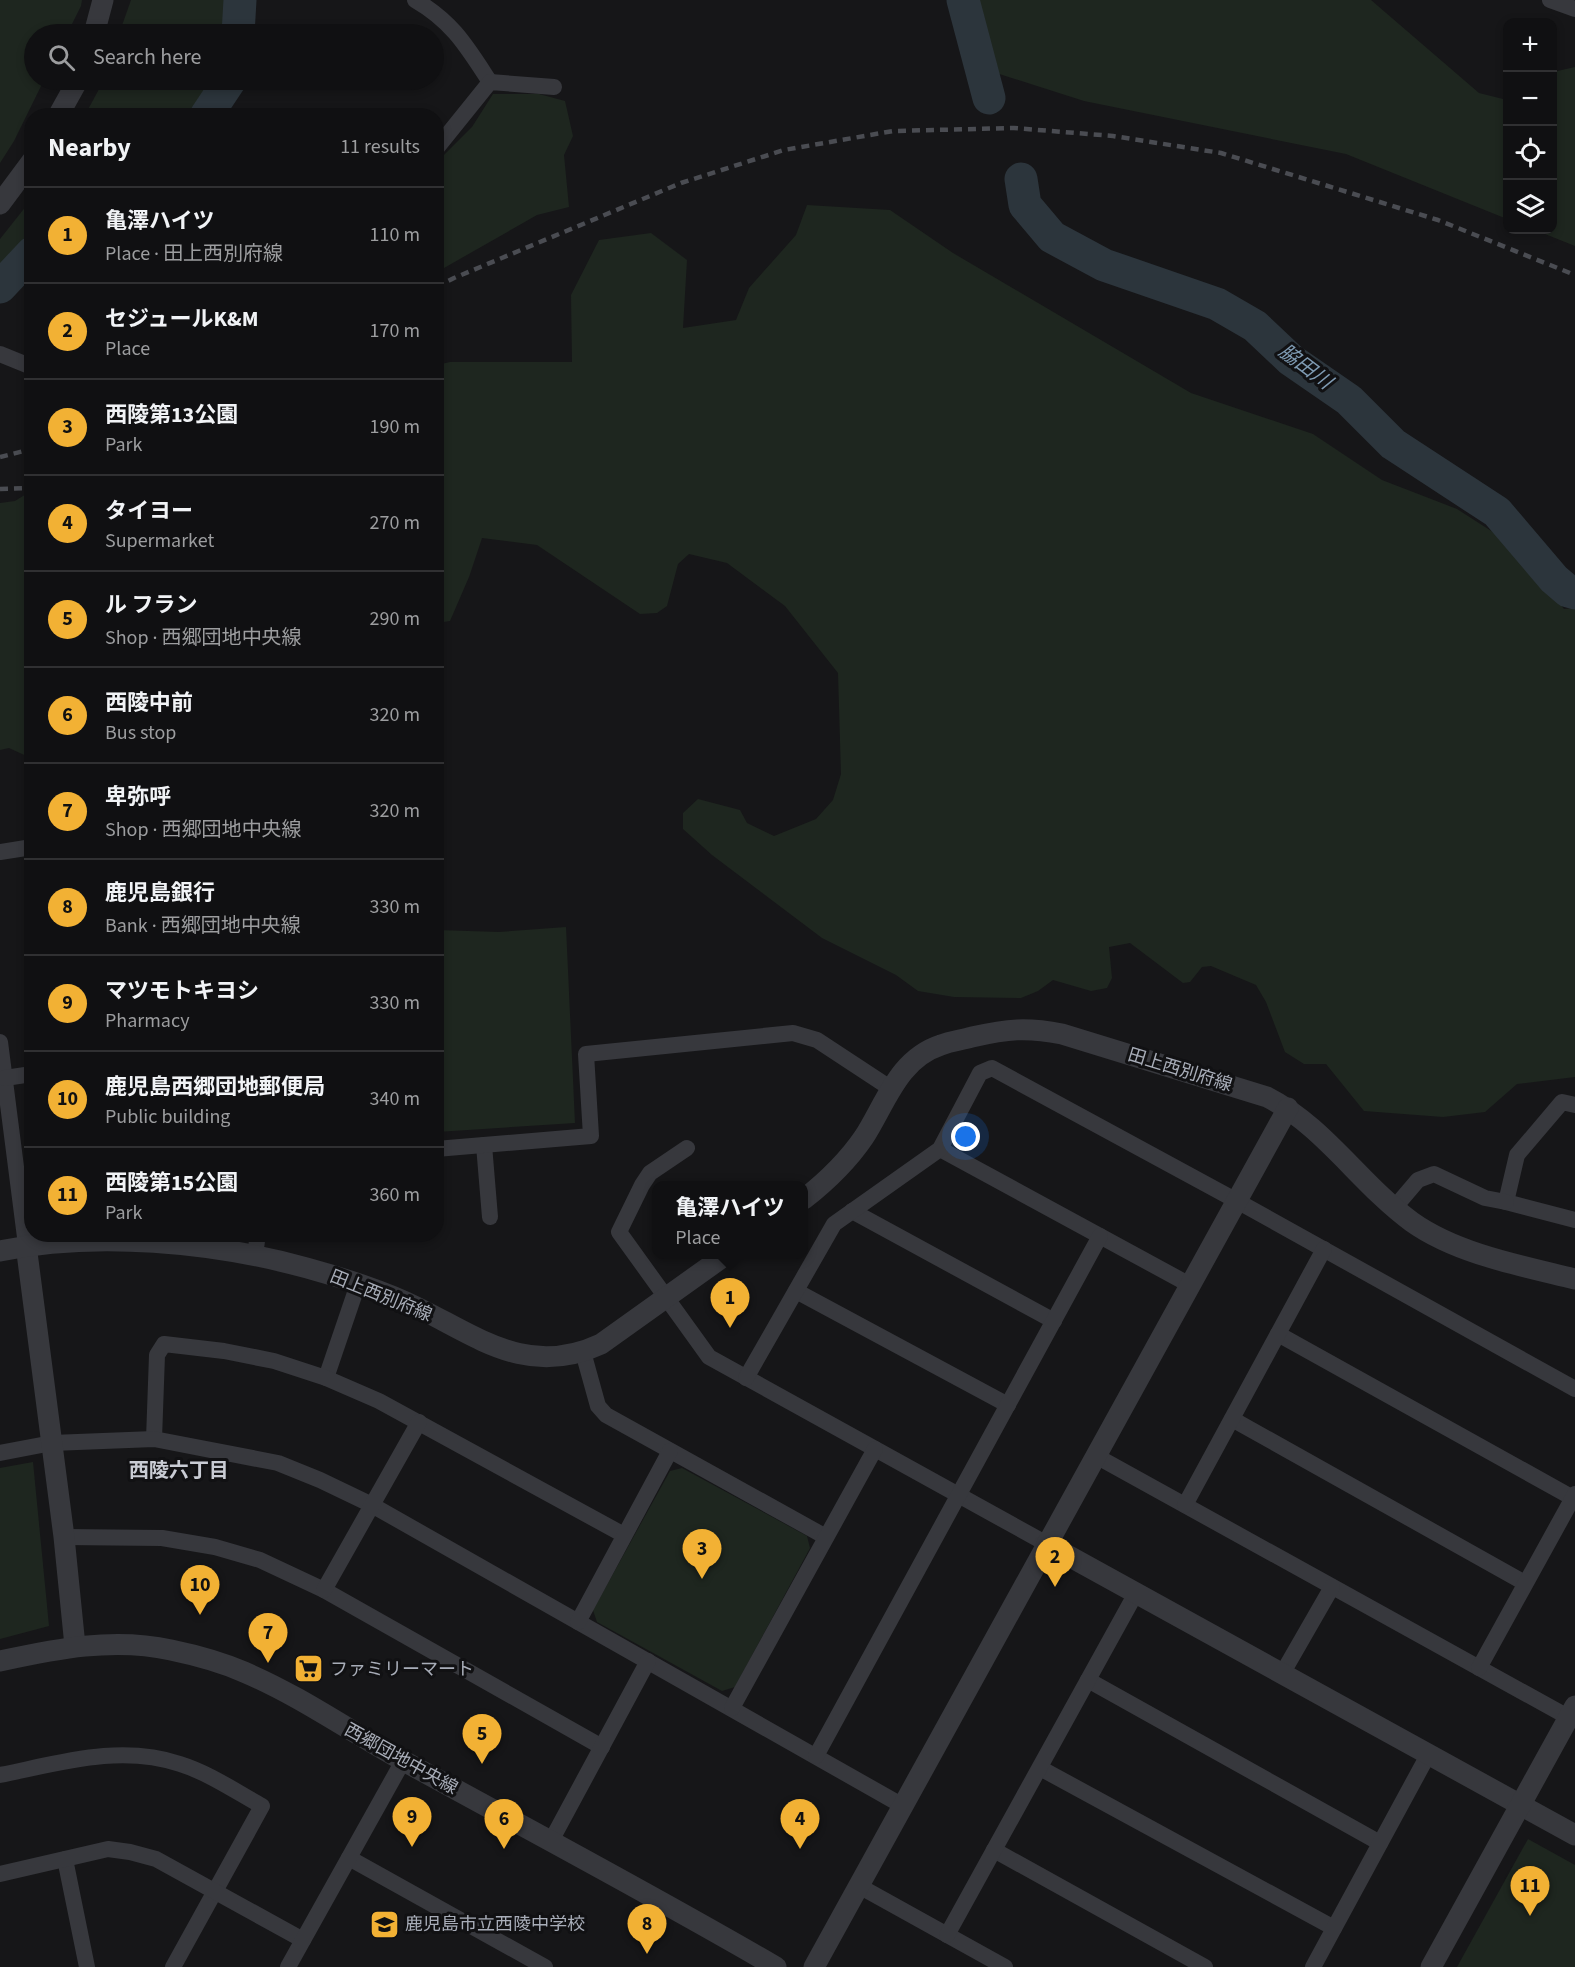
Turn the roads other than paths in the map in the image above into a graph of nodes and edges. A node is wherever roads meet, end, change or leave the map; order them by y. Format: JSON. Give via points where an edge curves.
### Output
{"nodes":[{"id":1,"x":103,"y":0,"type":"edge"},
{"id":2,"x":415,"y":0,"type":"edge"},
{"id":3,"x":1550,"y":0,"type":"edge"},
{"id":4,"x":1575,"y":9,"type":"edge"},
{"id":5,"x":97,"y":24,"type":"edge"},
{"id":6,"x":490,"y":82,"type":"junction"},
{"id":7,"x":554,"y":87,"type":"dead end"},
{"id":8,"x":72,"y":90,"type":"edge"},
{"id":9,"x":62,"y":108,"type":"edge"},
{"id":10,"x":444,"y":139,"type":"edge"},
{"id":11,"x":24,"y":172,"type":"edge"},
{"id":12,"x":0,"y":204,"type":"edge"},
{"id":13,"x":0,"y":354,"type":"edge"},
{"id":14,"x":24,"y":364,"type":"edge"},
{"id":15,"x":24,"y":848,"type":"edge"},
{"id":16,"x":0,"y":852,"type":"edge"},
{"id":17,"x":0,"y":1042,"type":"edge"},
{"id":18,"x":24,"y":1075,"type":"edge"},
{"id":19,"x":5,"y":1078,"type":"junction"},
{"id":20,"x":890,"y":1088,"type":"junction"},
{"id":21,"x":1575,"y":1105,"type":"edge"},
{"id":22,"x":1288,"y":1108,"type":"junction"},
{"id":23,"x":484,"y":1145,"type":"junction"},
{"id":24,"x":6,"y":1147,"type":"edge"},
{"id":25,"x":444,"y":1148,"type":"edge"},
{"id":26,"x":687,"y":1148,"type":"dead end"},
{"id":27,"x":940,"y":1149,"type":"junction"},
{"id":28,"x":808,"y":1196,"type":"edge"},
{"id":29,"x":1237,"y":1201,"type":"junction"},
{"id":30,"x":1506,"y":1202,"type":"junction"},
{"id":31,"x":1395,"y":1207,"type":"junction"},
{"id":32,"x":852,"y":1211,"type":"junction"},
{"id":33,"x":490,"y":1217,"type":"dead end"},
{"id":34,"x":1575,"y":1220,"type":"edge"},
{"id":35,"x":24,"y":1235,"type":"edge"},
{"id":36,"x":1100,"y":1236,"type":"junction"},
{"id":37,"x":25,"y":1242,"type":"edge"},
{"id":38,"x":84,"y":1242,"type":"edge"},
{"id":39,"x":122,"y":1242,"type":"edge"},
{"id":40,"x":257,"y":1242,"type":"edge"},
{"id":41,"x":26,"y":1245,"type":"junction"},
{"id":42,"x":1324,"y":1249,"type":"junction"},
{"id":43,"x":0,"y":1251,"type":"edge"},
{"id":44,"x":255,"y":1255,"type":"junction"},
{"id":45,"x":720,"y":1259,"type":"edge"},
{"id":46,"x":1575,"y":1279,"type":"edge"},
{"id":47,"x":358,"y":1284,"type":"junction"},
{"id":48,"x":1190,"y":1285,"type":"junction"},
{"id":49,"x":796,"y":1291,"type":"junction"},
{"id":50,"x":666,"y":1298,"type":"junction"},
{"id":51,"x":1054,"y":1321,"type":"junction"},
{"id":52,"x":1278,"y":1334,"type":"junction"},
{"id":53,"x":583,"y":1352,"type":"junction"},
{"id":54,"x":326,"y":1378,"type":"junction"},
{"id":55,"x":746,"y":1378,"type":"junction"},
{"id":56,"x":1575,"y":1389,"type":"edge"},
{"id":57,"x":1008,"y":1405,"type":"junction"},
{"id":58,"x":1232,"y":1419,"type":"junction"},
{"id":59,"x":419,"y":1422,"type":"junction"},
{"id":60,"x":154,"y":1439,"type":"junction"},
{"id":61,"x":52,"y":1443,"type":"junction"},
{"id":62,"x":875,"y":1449,"type":"junction"},
{"id":63,"x":670,"y":1451,"type":"junction"},
{"id":64,"x":0,"y":1453,"type":"edge"},
{"id":65,"x":1096,"y":1456,"type":"junction"},
{"id":66,"x":959,"y":1495,"type":"junction"},
{"id":67,"x":1574,"y":1496,"type":"edge"},
{"id":68,"x":372,"y":1505,"type":"junction"},
{"id":69,"x":1185,"y":1505,"type":"junction"},
{"id":70,"x":624,"y":1535,"type":"junction"},
{"id":71,"x":64,"y":1537,"type":"junction"},
{"id":72,"x":826,"y":1537,"type":"junction"},
{"id":73,"x":1047,"y":1544,"type":"junction"},
{"id":74,"x":1525,"y":1583,"type":"junction"},
{"id":75,"x":1332,"y":1587,"type":"junction"},
{"id":76,"x":324,"y":1590,"type":"junction"},
{"id":77,"x":1136,"y":1593,"type":"junction"},
{"id":78,"x":578,"y":1622,"type":"junction"},
{"id":79,"x":75,"y":1646,"type":"junction"},
{"id":80,"x":0,"y":1661,"type":"edge"},
{"id":81,"x":648,"y":1661,"type":"junction"},
{"id":82,"x":1479,"y":1668,"type":"junction"},
{"id":83,"x":1282,"y":1674,"type":"junction"},
{"id":84,"x":1088,"y":1680,"type":"junction"},
{"id":85,"x":732,"y":1708,"type":"junction"},
{"id":86,"x":1572,"y":1712,"type":"edge"},
{"id":87,"x":602,"y":1747,"type":"junction"},
{"id":88,"x":1428,"y":1755,"type":"junction"},
{"id":89,"x":816,"y":1756,"type":"junction"},
{"id":90,"x":403,"y":1761,"type":"junction"},
{"id":91,"x":1040,"y":1768,"type":"junction"},
{"id":92,"x":0,"y":1775,"type":"edge"},
{"id":93,"x":1521,"y":1805,"type":"junction"},
{"id":94,"x":903,"y":1806,"type":"junction"},
{"id":95,"x":1575,"y":1835,"type":"edge"},
{"id":96,"x":551,"y":1841,"type":"junction"},
{"id":97,"x":1380,"y":1843,"type":"junction"},
{"id":98,"x":994,"y":1850,"type":"junction"},
{"id":99,"x":349,"y":1858,"type":"junction"},
{"id":100,"x":65,"y":1859,"type":"junction"},
{"id":101,"x":0,"y":1874,"type":"edge"},
{"id":102,"x":859,"y":1886,"type":"junction"},
{"id":103,"x":215,"y":1891,"type":"junction"},
{"id":104,"x":1334,"y":1928,"type":"junction"},
{"id":105,"x":947,"y":1935,"type":"junction"},
{"id":106,"x":303,"y":1940,"type":"junction"},
{"id":107,"x":87,"y":1967,"type":"edge"},
{"id":108,"x":173,"y":1967,"type":"edge"},
{"id":109,"x":288,"y":1967,"type":"edge"},
{"id":110,"x":545,"y":1967,"type":"edge"},
{"id":111,"x":776,"y":1967,"type":"edge"},
{"id":112,"x":814,"y":1967,"type":"edge"},
{"id":113,"x":1005,"y":1967,"type":"edge"},
{"id":114,"x":1205,"y":1967,"type":"edge"},
{"id":115,"x":1313,"y":1967,"type":"edge"},
{"id":116,"x":1431,"y":1967,"type":"edge"}],
"edges":[{"from":1,"to":5,"type":"street"},
{"from":2,"to":6,"type":"street","via":[[450,25]]},
{"from":3,"to":4,"type":"street"},
{"from":6,"to":7,"type":"street"},
{"from":6,"to":10,"type":"street"},
{"from":8,"to":9,"type":"street"},
{"from":11,"to":12,"type":"street"},
{"from":13,"to":14,"type":"street"},
{"from":15,"to":16,"type":"street"},
{"from":17,"to":19,"type":"street"},
{"from":18,"to":19,"type":"street"},
{"from":19,"to":24,"type":"street"},
{"from":20,"to":22,"type":"street","name":"田上西別府線","via":[[909,1065],[940,1045],[1033,1028],[1267,1097]]},
{"from":20,"to":23,"type":"street","via":[[816,1040],[793,1033],[586,1054],[591,1136]]},
{"from":20,"to":28,"type":"street","name":"田上西別府線","via":[[853,1153]]},
{"from":21,"to":30,"type":"street","via":[[1562,1102],[1517,1155]]},
{"from":22,"to":29,"type":"street"},
{"from":22,"to":31,"type":"street","name":"田上西別府線"},
{"from":23,"to":25,"type":"street"},
{"from":23,"to":33,"type":"street"},
{"from":24,"to":35,"type":"street"},
{"from":26,"to":50,"type":"street","via":[[650,1173],[619,1232]]},
{"from":27,"to":29,"type":"street","via":[[980,1073],[992,1068]]},
{"from":27,"to":32,"type":"street"},
{"from":27,"to":36,"type":"street"},
{"from":29,"to":42,"type":"street"},
{"from":29,"to":48,"type":"street"},
{"from":30,"to":31,"type":"street","via":[[1485,1198],[1434,1174],[1418,1180]]},
{"from":30,"to":34,"type":"street"},
{"from":31,"to":46,"type":"street","name":"田上西別府線","via":[[1443,1241]]},
{"from":32,"to":49,"type":"street","via":[[834,1224]]},
{"from":32,"to":51,"type":"street"},
{"from":36,"to":48,"type":"street"},
{"from":36,"to":51,"type":"street"},
{"from":37,"to":41,"type":"street"},
{"from":38,"to":41,"type":"street","name":"田上西別府線"},
{"from":39,"to":44,"type":"street","name":"田上西別府線"},
{"from":40,"to":44,"type":"street"},
{"from":41,"to":43,"type":"street","name":"田上西別府線"},
{"from":41,"to":61,"type":"street"},
{"from":42,"to":52,"type":"street"},
{"from":42,"to":56,"type":"street"},
{"from":44,"to":47,"type":"street","name":"田上西別府線"},
{"from":45,"to":50,"type":"street","name":"田上西別府線"},
{"from":47,"to":53,"type":"street","name":"田上西別府線","via":[[406,1302],[490,1346],[516,1354],[543,1358]]},
{"from":47,"to":54,"type":"street"},
{"from":48,"to":65,"type":"street"},
{"from":49,"to":55,"type":"street"},
{"from":49,"to":57,"type":"street"},
{"from":50,"to":53,"type":"street","name":"田上西別府線","via":[[601,1344]]},
{"from":50,"to":55,"type":"street","via":[[710,1357]]},
{"from":51,"to":57,"type":"street"},
{"from":52,"to":58,"type":"street"},
{"from":52,"to":67,"type":"street"},
{"from":53,"to":63,"type":"street","via":[[598,1406],[606,1415]]},
{"from":54,"to":59,"type":"street"},
{"from":54,"to":60,"type":"street","via":[[274,1361],[164,1344],[157,1355]]},
{"from":55,"to":62,"type":"street"},
{"from":57,"to":66,"type":"street"},
{"from":58,"to":69,"type":"street"},
{"from":58,"to":74,"type":"street"},
{"from":59,"to":68,"type":"street"},
{"from":59,"to":70,"type":"street"},
{"from":60,"to":61,"type":"street"},
{"from":60,"to":68,"type":"street","via":[[278,1463]]},
{"from":61,"to":64,"type":"street"},
{"from":61,"to":71,"type":"street"},
{"from":62,"to":66,"type":"street"},
{"from":62,"to":72,"type":"street"},
{"from":63,"to":70,"type":"street"},
{"from":63,"to":72,"type":"street"},
{"from":65,"to":69,"type":"street"},
{"from":65,"to":73,"type":"street"},
{"from":66,"to":73,"type":"street"},
{"from":66,"to":89,"type":"street"},
{"from":67,"to":74,"type":"street"},
{"from":68,"to":76,"type":"street"},
{"from":68,"to":78,"type":"street"},
{"from":69,"to":75,"type":"street"},
{"from":70,"to":78,"type":"street"},
{"from":71,"to":76,"type":"street","via":[[162,1538],[215,1547],[260,1560]]},
{"from":71,"to":79,"type":"street"},
{"from":72,"to":85,"type":"street"},
{"from":73,"to":77,"type":"street"},
{"from":73,"to":94,"type":"street"},
{"from":74,"to":82,"type":"street"},
{"from":75,"to":82,"type":"street"},
{"from":75,"to":83,"type":"street"},
{"from":76,"to":87,"type":"street"},
{"from":77,"to":83,"type":"street"},
{"from":77,"to":84,"type":"street"},
{"from":78,"to":81,"type":"street"},
{"from":79,"to":80,"type":"street","name":"西郷団地中央線"},
{"from":79,"to":90,"type":"street","name":"西郷団地中央線","via":[[168,1649],[211,1660],[272,1686]]},
{"from":81,"to":85,"type":"street"},
{"from":81,"to":87,"type":"street"},
{"from":82,"to":86,"type":"street"},
{"from":83,"to":88,"type":"street"},
{"from":84,"to":91,"type":"street"},
{"from":84,"to":97,"type":"street"},
{"from":85,"to":89,"type":"street"},
{"from":86,"to":93,"type":"street"},
{"from":87,"to":96,"type":"street"},
{"from":88,"to":93,"type":"street"},
{"from":88,"to":97,"type":"street"},
{"from":89,"to":94,"type":"street"},
{"from":90,"to":96,"type":"street","name":"西郷団地中央線"},
{"from":90,"to":99,"type":"street"},
{"from":91,"to":98,"type":"street"},
{"from":91,"to":104,"type":"street"},
{"from":92,"to":103,"type":"street","via":[[94,1756],[125,1754],[152,1756],[207,1775],[262,1806]]},
{"from":93,"to":95,"type":"street"},
{"from":93,"to":116,"type":"street"},
{"from":94,"to":102,"type":"street"},
{"from":96,"to":111,"type":"street","name":"西郷団地中央線"},
{"from":97,"to":104,"type":"street"},
{"from":98,"to":105,"type":"street"},
{"from":98,"to":114,"type":"street"},
{"from":99,"to":106,"type":"street"},
{"from":99,"to":110,"type":"street"},
{"from":100,"to":101,"type":"street"},
{"from":100,"to":103,"type":"street","via":[[108,1849],[130,1852],[156,1859]]},
{"from":100,"to":107,"type":"street"},
{"from":102,"to":105,"type":"street"},
{"from":102,"to":112,"type":"street"},
{"from":103,"to":106,"type":"street"},
{"from":103,"to":108,"type":"street"},
{"from":104,"to":115,"type":"street"},
{"from":105,"to":113,"type":"street"},
{"from":106,"to":109,"type":"street"}]}
